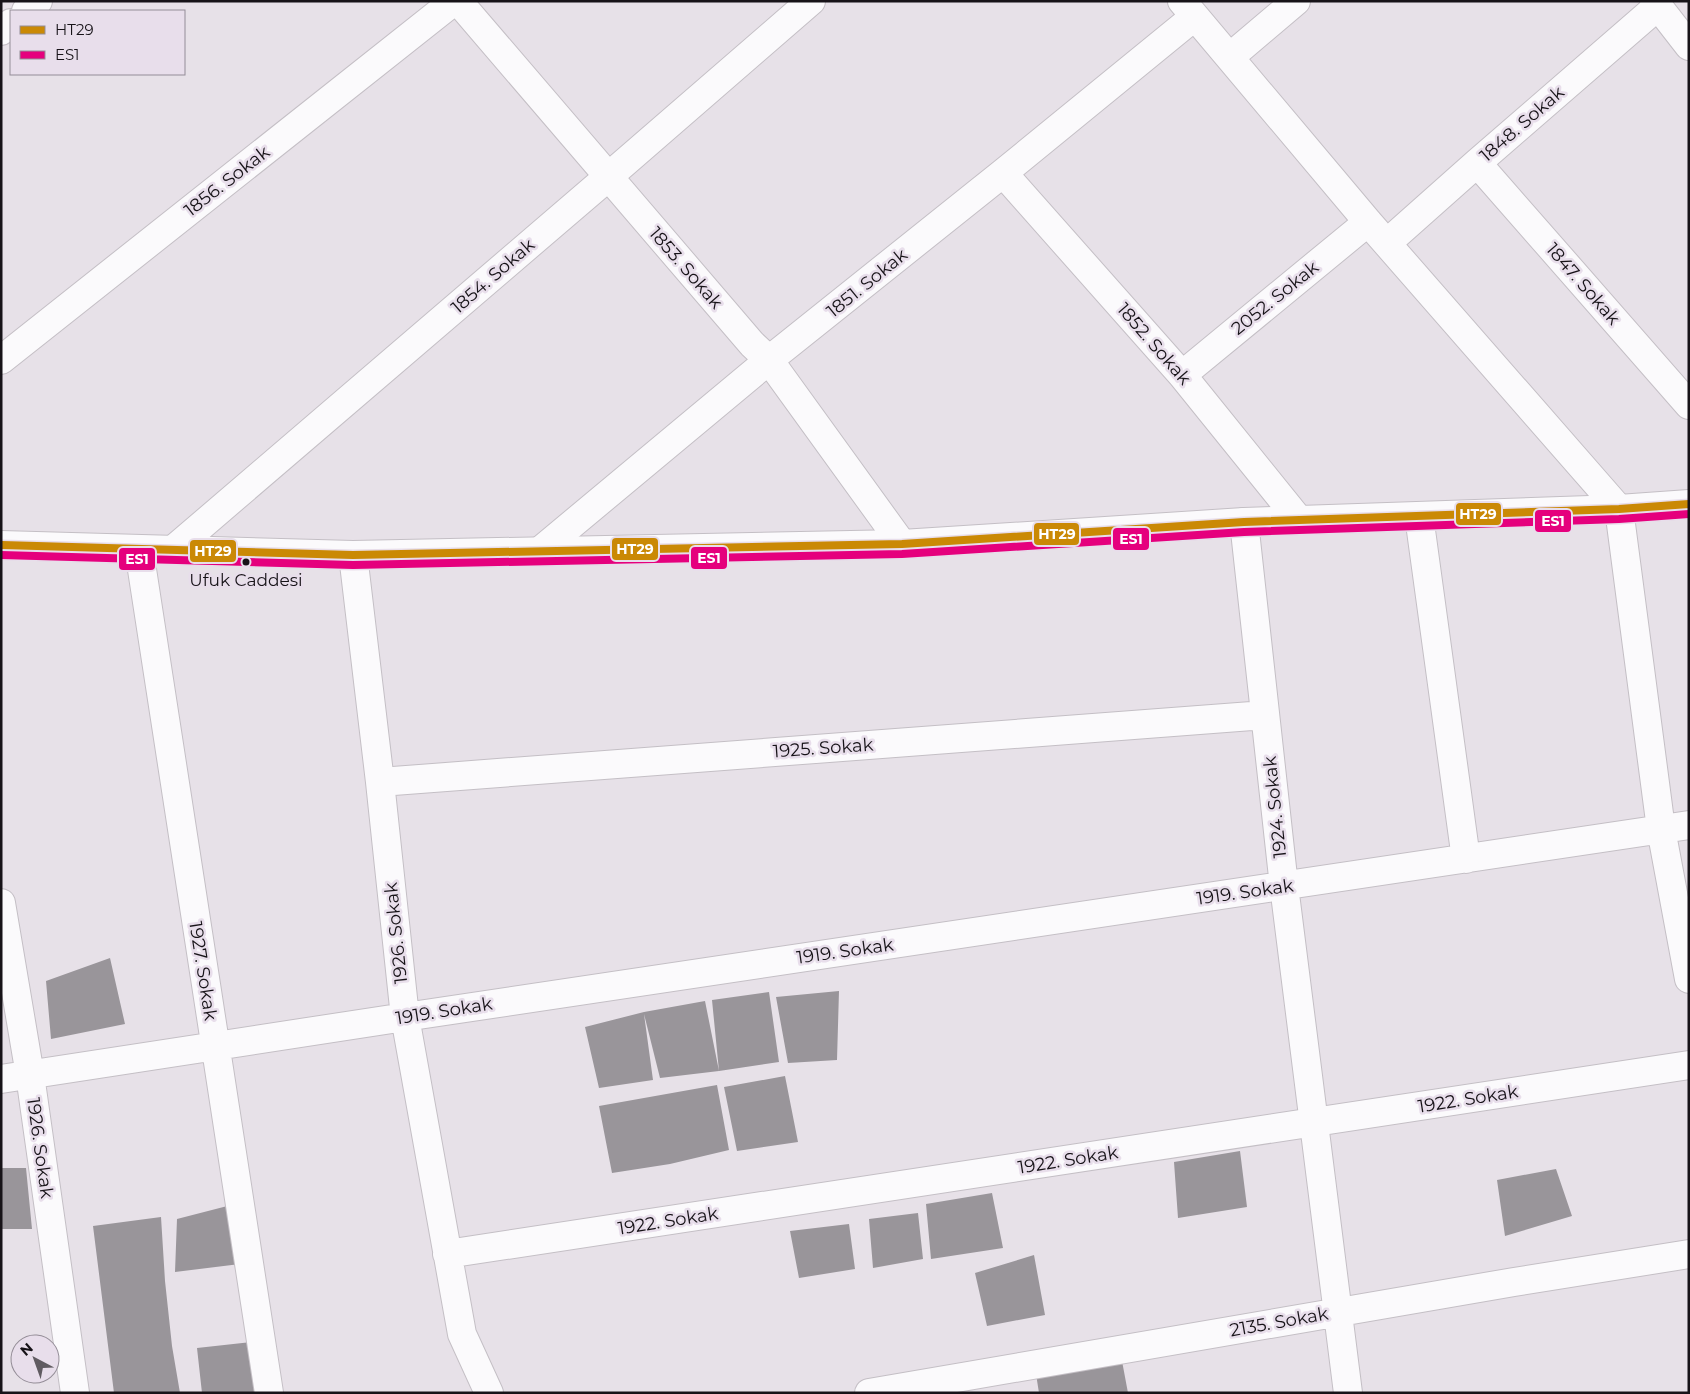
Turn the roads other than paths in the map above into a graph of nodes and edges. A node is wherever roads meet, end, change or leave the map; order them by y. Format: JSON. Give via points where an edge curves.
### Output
{"nodes":[{"id":1,"x":38,"y":1,"type":"edge"},
{"id":2,"x":454,"y":1,"type":"edge"},
{"id":3,"x":458,"y":1,"type":"edge"},
{"id":4,"x":811,"y":1,"type":"edge"},
{"id":5,"x":1296,"y":1,"type":"edge"},
{"id":6,"x":1656,"y":4,"type":"edge"},
{"id":7,"x":1188,"y":9,"type":"edge"},
{"id":8,"x":27,"y":10,"type":"edge"},
{"id":9,"x":1689,"y":46,"type":"edge"},
{"id":10,"x":1230,"y":57,"type":"junction"},
{"id":11,"x":1477,"y":163,"type":"junction"},
{"id":12,"x":1003,"y":173,"type":"junction"},
{"id":13,"x":608,"y":177,"type":"junction"},
{"id":14,"x":1368,"y":222,"type":"junction"},
{"id":15,"x":1387,"y":243,"type":"junction"},
{"id":16,"x":1,"y":360,"type":"edge"},
{"id":17,"x":770,"y":360,"type":"junction"},
{"id":18,"x":1182,"y":375,"type":"junction"},
{"id":19,"x":1689,"y":406,"type":"edge"},
{"id":20,"x":1689,"y":504,"type":"edge"},
{"id":21,"x":1619,"y":509,"type":"junction"},
{"id":22,"x":1419,"y":516,"type":"junction"},
{"id":23,"x":1299,"y":520,"type":"junction"},
{"id":24,"x":1244,"y":522,"type":"junction"},
{"id":25,"x":2,"y":540,"type":"edge"},
{"id":26,"x":902,"y":544,"type":"junction"},
{"id":27,"x":174,"y":549,"type":"junction"},
{"id":28,"x":139,"y":550,"type":"junction"},
{"id":29,"x":541,"y":550,"type":"junction"},
{"id":30,"x":353,"y":555,"type":"junction"},
{"id":31,"x":1266,"y":715,"type":"junction"},
{"id":32,"x":380,"y":782,"type":"junction"},
{"id":33,"x":1689,"y":825,"type":"edge"},
{"id":34,"x":1661,"y":829,"type":"junction"},
{"id":35,"x":1466,"y":859,"type":"junction"},
{"id":36,"x":1284,"y":886,"type":"junction"},
{"id":37,"x":1,"y":903,"type":"edge"},
{"id":38,"x":1689,"y":979,"type":"edge"},
{"id":39,"x":406,"y":1017,"type":"junction"},
{"id":40,"x":215,"y":1046,"type":"junction"},
{"id":41,"x":1689,"y":1065,"type":"edge"},
{"id":42,"x":30,"y":1075,"type":"junction"},
{"id":43,"x":1,"y":1079,"type":"edge"},
{"id":44,"x":1314,"y":1122,"type":"junction"},
{"id":45,"x":448,"y":1254,"type":"junction"},
{"id":46,"x":1689,"y":1254,"type":"edge"},
{"id":47,"x":1338,"y":1312,"type":"junction"},
{"id":48,"x":75,"y":1393,"type":"edge"},
{"id":49,"x":269,"y":1393,"type":"edge"},
{"id":50,"x":488,"y":1393,"type":"edge"},
{"id":51,"x":869,"y":1393,"type":"edge"},
{"id":52,"x":1348,"y":1393,"type":"edge"}],
"edges":[{"from":1,"to":8,"type":"street"},
{"from":2,"to":16,"type":"street","name":"1856. Sokak"},
{"from":3,"to":13,"type":"street","name":"1853. Sokak"},
{"from":4,"to":13,"type":"street","name":"1854. Sokak"},
{"from":5,"to":10,"type":"street"},
{"from":6,"to":9,"type":"street"},
{"from":6,"to":11,"type":"street","name":"1848. Sokak"},
{"from":7,"to":10,"type":"street"},
{"from":7,"to":12,"type":"street","name":"1851. Sokak"},
{"from":10,"to":14,"type":"street"},
{"from":11,"to":15,"type":"street","name":"1848. Sokak"},
{"from":11,"to":19,"type":"street","name":"1847. Sokak"},
{"from":12,"to":17,"type":"street","name":"1851. Sokak"},
{"from":12,"to":18,"type":"street","name":"1852. Sokak"},
{"from":13,"to":17,"type":"street","name":"1853. Sokak","via":[[752,344]]},
{"from":13,"to":27,"type":"street","name":"1854. Sokak"},
{"from":14,"to":15,"type":"street"},
{"from":14,"to":18,"type":"street","name":"2052. Sokak"},
{"from":15,"to":21,"type":"street"},
{"from":17,"to":26,"type":"street","name":"1853. Sokak"},
{"from":17,"to":29,"type":"street","name":"1851. Sokak"},
{"from":18,"to":23,"type":"street","name":"1852. Sokak"},
{"from":20,"to":21,"type":"street"},
{"from":21,"to":22,"type":"street"},
{"from":21,"to":34,"type":"street"},
{"from":22,"to":23,"type":"street"},
{"from":22,"to":35,"type":"street"},
{"from":23,"to":24,"type":"street"},
{"from":24,"to":26,"type":"street"},
{"from":24,"to":31,"type":"street","name":"1924. Sokak"},
{"from":25,"to":28,"type":"street"},
{"from":26,"to":29,"type":"street"},
{"from":27,"to":28,"type":"street"},
{"from":27,"to":30,"type":"street"},
{"from":28,"to":40,"type":"street","name":"1927. Sokak"},
{"from":29,"to":30,"type":"street"},
{"from":30,"to":32,"type":"street","name":"1926. Sokak"},
{"from":31,"to":32,"type":"street","name":"1925. Sokak"},
{"from":31,"to":36,"type":"street","name":"1924. Sokak"},
{"from":32,"to":39,"type":"street","name":"1926. Sokak"},
{"from":33,"to":34,"type":"street","name":"1919. Sokak"},
{"from":34,"to":35,"type":"street","name":"1919. Sokak"},
{"from":34,"to":38,"type":"street"},
{"from":35,"to":36,"type":"street","name":"1919. Sokak"},
{"from":36,"to":39,"type":"street","name":"1919. Sokak"},
{"from":36,"to":44,"type":"street","name":"1924. Sokak"},
{"from":37,"to":42,"type":"street","name":"1926. Sokak"},
{"from":39,"to":40,"type":"street","name":"1919. Sokak"},
{"from":39,"to":45,"type":"street","name":"1926. Sokak"},
{"from":40,"to":42,"type":"street","name":"1919. Sokak"},
{"from":40,"to":49,"type":"street","name":"1927. Sokak"},
{"from":41,"to":44,"type":"street","name":"1922. Sokak"},
{"from":42,"to":43,"type":"street","name":"1919. Sokak"},
{"from":42,"to":48,"type":"street","name":"1926. Sokak"},
{"from":44,"to":45,"type":"street","name":"1922. Sokak"},
{"from":44,"to":47,"type":"street","name":"1924. Sokak"},
{"from":45,"to":50,"type":"street","name":"1926. Sokak","via":[[462,1334]]},
{"from":46,"to":47,"type":"street","name":"2135. Sokak"},
{"from":47,"to":51,"type":"street","name":"2135. Sokak"},
{"from":47,"to":52,"type":"street","name":"1924. Sokak"}]}
